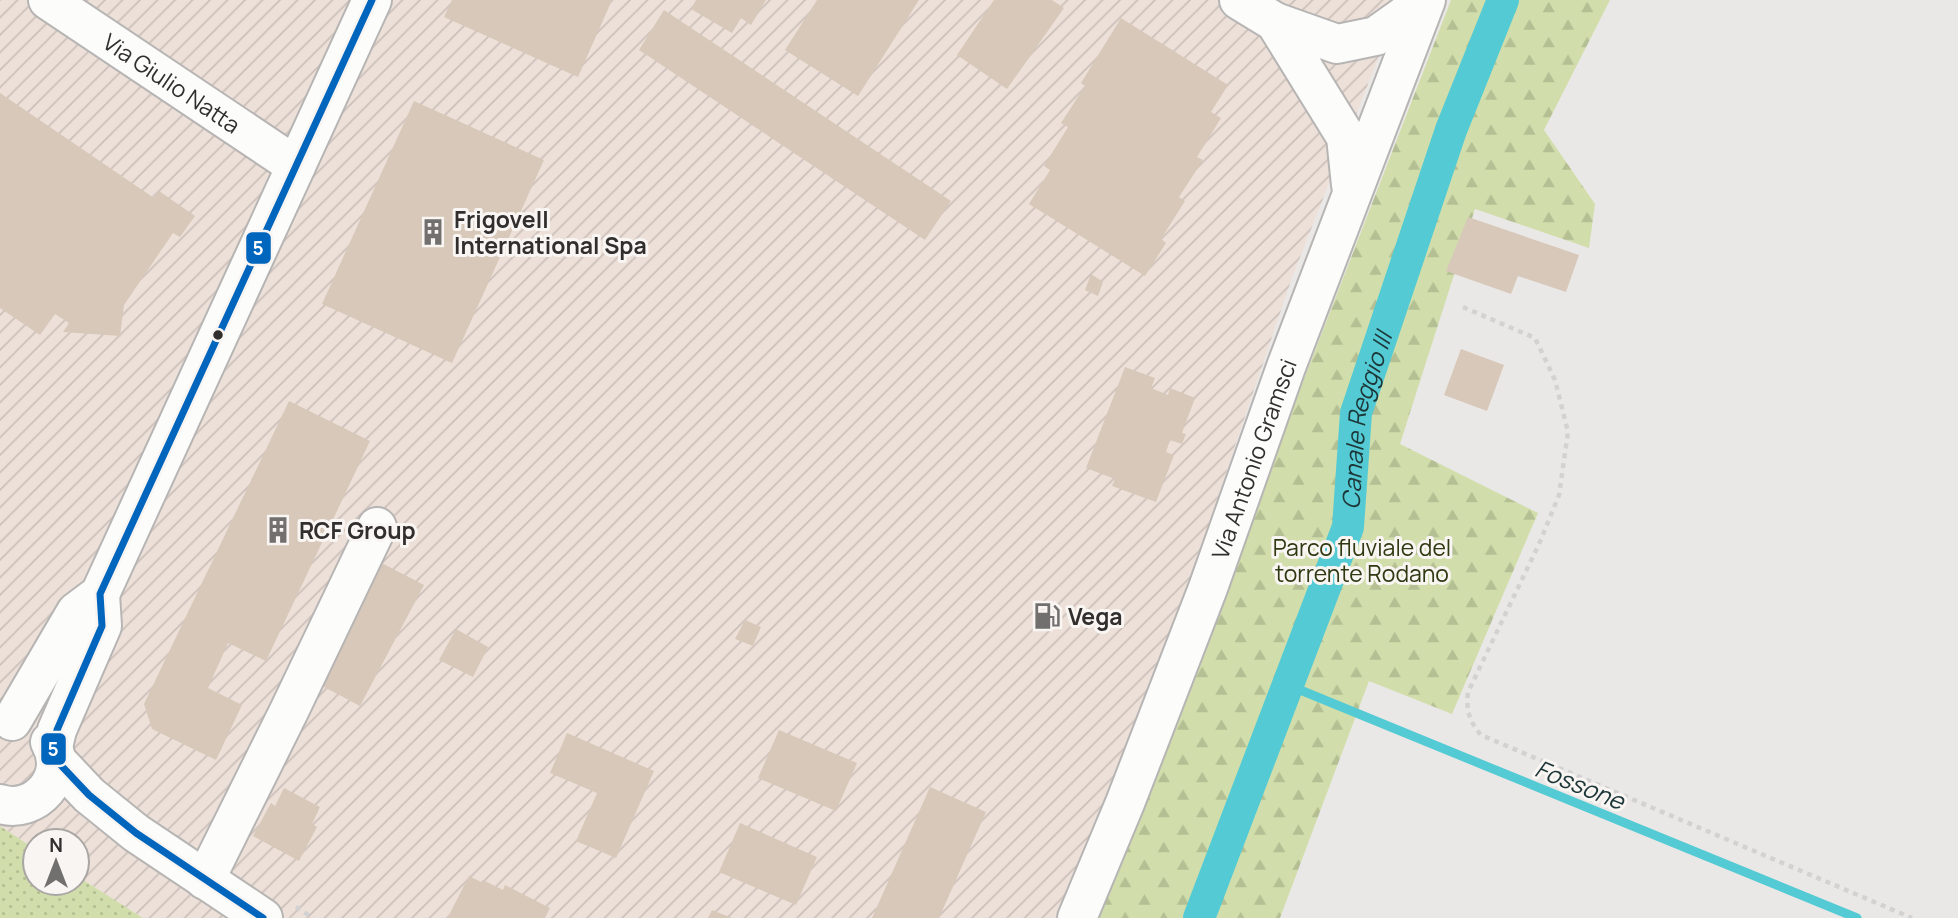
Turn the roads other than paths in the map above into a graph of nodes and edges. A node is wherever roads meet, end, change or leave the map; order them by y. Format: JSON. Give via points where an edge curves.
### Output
{"nodes":[{"id":1,"x":48,"y":0,"type":"edge"},
{"id":2,"x":372,"y":0,"type":"edge"},
{"id":3,"x":1239,"y":0,"type":"edge"},
{"id":4,"x":1426,"y":1,"type":"edge"},
{"id":5,"x":1275,"y":22,"type":"junction"},
{"id":6,"x":1337,"y":44,"type":"junction"},
{"id":7,"x":1385,"y":104,"type":"junction"},
{"id":8,"x":1326,"y":107,"type":"junction"},
{"id":9,"x":296,"y":166,"type":"junction"},
{"id":10,"x":1352,"y":192,"type":"junction"},
{"id":11,"x":377,"y":527,"type":"dead end"},
{"id":12,"x":100,"y":594,"type":"junction"},
{"id":13,"x":6,"y":722,"type":"edge"},
{"id":14,"x":55,"y":754,"type":"junction"},
{"id":15,"x":38,"y":799,"type":"junction"},
{"id":16,"x":0,"y":804,"type":"edge"},
{"id":17,"x":136,"y":833,"type":"junction"},
{"id":18,"x":205,"y":880,"type":"junction"},
{"id":19,"x":263,"y":918,"type":"edge"},
{"id":20,"x":1077,"y":918,"type":"edge"}],
"edges":[{"from":1,"to":9,"type":"street","name":"Via Giulio Natta"},
{"from":2,"to":9,"type":"street"},
{"from":3,"to":5,"type":"street"},
{"from":4,"to":6,"type":"street","via":[[1376,36]]},
{"from":4,"to":7,"type":"street","name":"Via Antonio Gramsci"},
{"from":5,"to":6,"type":"street"},
{"from":5,"to":8,"type":"street"},
{"from":6,"to":7,"type":"street","via":[[1369,69]]},
{"from":7,"to":8,"type":"street","via":[[1360,111]]},
{"from":7,"to":10,"type":"street","name":"Via Antonio Gramsci"},
{"from":8,"to":10,"type":"street","via":[[1346,137]]},
{"from":9,"to":12,"type":"street"},
{"from":10,"to":20,"type":"street","name":"Via Antonio Gramsci","via":[[1208,588]]},
{"from":11,"to":18,"type":"street"},
{"from":12,"to":13,"type":"street","via":[[76,612]]},
{"from":12,"to":14,"type":"street","via":[[102,625],[57,730]]},
{"from":13,"to":14,"type":"street","via":[[37,727]]},
{"from":14,"to":15,"type":"street","via":[[55,775]]},
{"from":14,"to":17,"type":"street","via":[[89,795]]},
{"from":15,"to":16,"type":"street","via":[[24,805]]},
{"from":15,"to":17,"type":"street","via":[[83,809]]},
{"from":17,"to":18,"type":"street"},
{"from":18,"to":19,"type":"street"}]}
